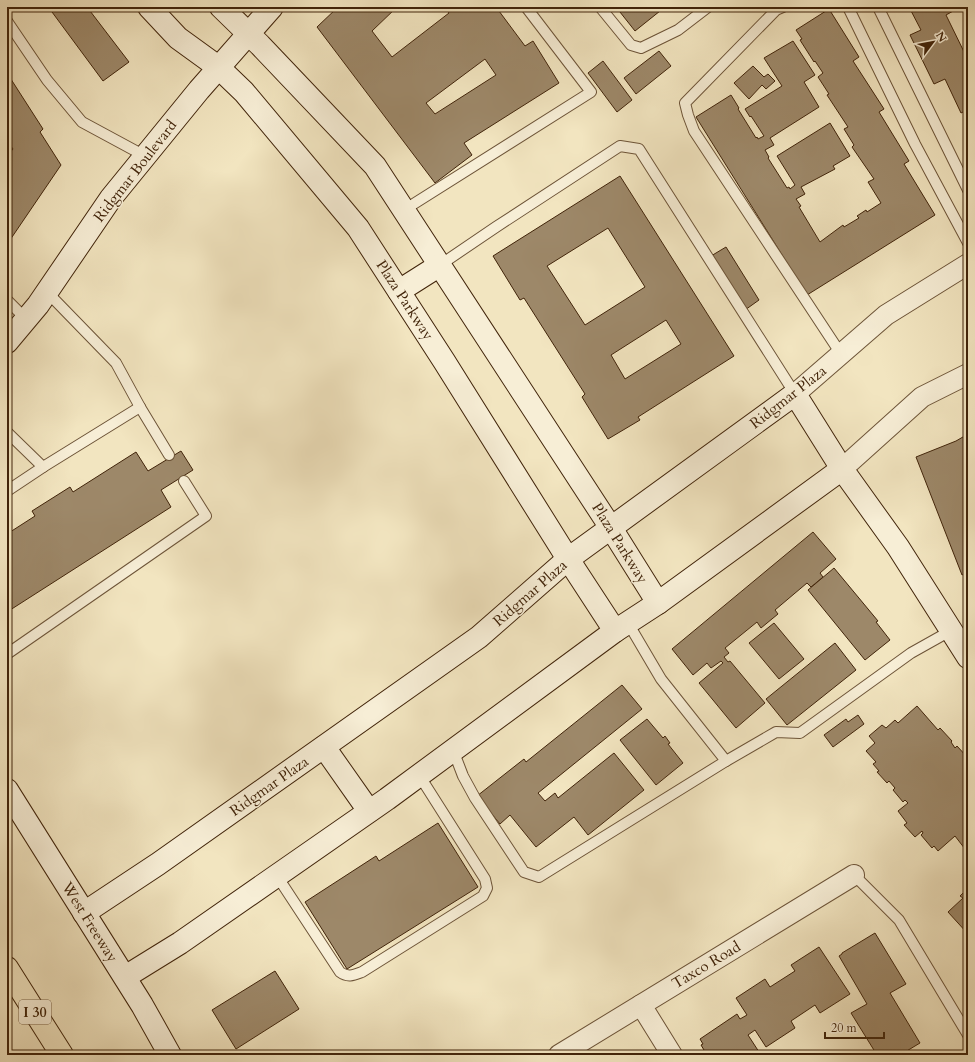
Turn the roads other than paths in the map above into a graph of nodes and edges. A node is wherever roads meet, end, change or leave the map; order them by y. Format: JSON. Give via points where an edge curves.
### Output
{"nodes":[{"id":1,"x":149,"y":7,"type":"edge"},
{"id":2,"x":221,"y":7,"type":"edge"},
{"id":3,"x":272,"y":7,"type":"edge"},
{"id":4,"x":526,"y":7,"type":"edge"},
{"id":5,"x":600,"y":7,"type":"edge"},
{"id":6,"x":708,"y":7,"type":"edge"},
{"id":7,"x":783,"y":7,"type":"edge"},
{"id":8,"x":848,"y":7,"type":"edge"},
{"id":9,"x":878,"y":7,"type":"edge"},
{"id":10,"x":7,"y":21,"type":"edge"},
{"id":11,"x":248,"y":33,"type":"junction"},
{"id":12,"x":218,"y":67,"type":"junction"},
{"id":13,"x":145,"y":156,"type":"junction"},
{"id":14,"x":968,"y":190,"type":"edge"},
{"id":15,"x":404,"y":210,"type":"junction"},
{"id":16,"x":968,"y":243,"type":"edge"},
{"id":17,"x":968,"y":264,"type":"edge"},
{"id":18,"x":440,"y":265,"type":"junction"},
{"id":19,"x":399,"y":291,"type":"junction"},
{"id":20,"x":47,"y":292,"type":"junction"},
{"id":21,"x":7,"y":300,"type":"edge"},
{"id":22,"x":26,"y":319,"type":"junction"},
{"id":23,"x":8,"y":336,"type":"edge"},
{"id":24,"x":842,"y":354,"type":"junction"},
{"id":25,"x":968,"y":374,"type":"edge"},
{"id":26,"x":795,"y":394,"type":"junction"},
{"id":27,"x":140,"y":407,"type":"junction"},
{"id":28,"x":7,"y":432,"type":"edge"},
{"id":29,"x":169,"y":455,"type":"dead end"},
{"id":30,"x":43,"y":467,"type":"junction"},
{"id":31,"x":842,"y":469,"type":"junction"},
{"id":32,"x":184,"y":481,"type":"dead end"},
{"id":33,"x":7,"y":491,"type":"edge"},
{"id":34,"x":611,"y":528,"type":"junction"},
{"id":35,"x":568,"y":560,"type":"junction"},
{"id":36,"x":658,"y":603,"type":"junction"},
{"id":37,"x":621,"y":627,"type":"junction"},
{"id":38,"x":952,"y":630,"type":"junction"},
{"id":39,"x":7,"y":654,"type":"edge"},
{"id":40,"x":968,"y":657,"type":"edge"},
{"id":41,"x":324,"y":747,"type":"junction"},
{"id":42,"x":453,"y":750,"type":"junction"},
{"id":43,"x":726,"y":761,"type":"junction"},
{"id":44,"x":419,"y":775,"type":"junction"},
{"id":45,"x":7,"y":790,"type":"edge"},
{"id":46,"x":369,"y":811,"type":"junction"},
{"id":47,"x":854,"y":875,"type":"joint"},
{"id":48,"x":277,"y":876,"type":"junction"},
{"id":49,"x":84,"y":913,"type":"junction"},
{"id":50,"x":7,"y":968,"type":"edge"},
{"id":51,"x":125,"y":977,"type":"junction"},
{"id":52,"x":641,"y":1005,"type":"junction"},
{"id":53,"x":968,"y":1035,"type":"edge"},
{"id":54,"x":62,"y":1055,"type":"edge"},
{"id":55,"x":170,"y":1055,"type":"edge"},
{"id":56,"x":559,"y":1055,"type":"edge"},
{"id":57,"x":672,"y":1055,"type":"edge"}],
"edges":[{"from":1,"to":12,"type":"street","name":"Plaza Parkway","via":[[178,38]]},
{"from":2,"to":11,"type":"street","name":"Plaza Parkway"},
{"from":3,"to":11,"type":"street","name":"Ridgmar Boulevard"},
{"from":4,"to":15,"type":"lane","via":[[591,92]]},
{"from":5,"to":6,"type":"lane","via":[[631,45],[641,48],[678,30]]},
{"from":7,"to":24,"type":"lane","via":[[776,10],[685,103],[694,131]]},
{"from":8,"to":16,"type":"lane","via":[[915,144]]},
{"from":9,"to":14,"type":"lane"},
{"from":10,"to":13,"type":"lane","via":[[47,80],[82,122]]},
{"from":11,"to":12,"type":"street","name":"Ridgmar Boulevard"},
{"from":11,"to":15,"type":"street","name":"Plaza Parkway","via":[[375,166]]},
{"from":12,"to":13,"type":"street","name":"Ridgmar Boulevard"},
{"from":12,"to":19,"type":"street","name":"Plaza Parkway","via":[[244,92],[358,228]]},
{"from":13,"to":20,"type":"street","name":"Ridgmar Boulevard","via":[[111,198]]},
{"from":15,"to":18,"type":"street","name":"Plaza Parkway"},
{"from":17,"to":24,"type":"street","name":"Ridgmar Plaza","via":[[886,315]]},
{"from":18,"to":19,"type":"street"},
{"from":18,"to":26,"type":"lane","via":[[620,146],[639,149]]},
{"from":18,"to":34,"type":"street","name":"Plaza Parkway"},
{"from":19,"to":35,"type":"street","name":"Plaza Parkway"},
{"from":20,"to":22,"type":"street","name":"Ridgmar Boulevard"},
{"from":20,"to":27,"type":"lane","via":[[116,363]]},
{"from":21,"to":22,"type":"lane"},
{"from":22,"to":23,"type":"street","name":"Ridgmar Boulevard"},
{"from":24,"to":26,"type":"street","name":"Ridgmar Plaza"},
{"from":25,"to":31,"type":"street","via":[[922,397]]},
{"from":26,"to":31,"type":"street"},
{"from":26,"to":34,"type":"street","name":"Ridgmar Plaza"},
{"from":27,"to":29,"type":"lane"},
{"from":27,"to":30,"type":"lane"},
{"from":28,"to":30,"type":"lane"},
{"from":30,"to":33,"type":"lane"},
{"from":31,"to":36,"type":"street"},
{"from":31,"to":38,"type":"street","via":[[898,547]]},
{"from":32,"to":39,"type":"lane","via":[[206,516]]},
{"from":34,"to":35,"type":"street","name":"Ridgmar Plaza"},
{"from":34,"to":36,"type":"street","name":"Plaza Parkway"},
{"from":35,"to":37,"type":"street","name":"Plaza Parkway"},
{"from":35,"to":41,"type":"street","name":"Ridgmar Plaza","via":[[479,637]]},
{"from":36,"to":37,"type":"street"},
{"from":37,"to":42,"type":"street"},
{"from":37,"to":43,"type":"lane"},
{"from":38,"to":40,"type":"street"},
{"from":38,"to":43,"type":"lane","via":[[911,653],[800,733],[776,732]]},
{"from":41,"to":46,"type":"street"},
{"from":41,"to":49,"type":"street","name":"Ridgmar Plaza"},
{"from":42,"to":43,"type":"lane","via":[[472,792],[524,872],[539,877]]},
{"from":42,"to":44,"type":"street"},
{"from":44,"to":46,"type":"street"},
{"from":44,"to":48,"type":"lane","via":[[485,879],[487,888],[483,896],[362,972],[345,976]]},
{"from":45,"to":49,"type":"street","name":"West Freeway"},
{"from":46,"to":48,"type":"street"},
{"from":47,"to":52,"type":"street","name":"Taxco Road"},
{"from":47,"to":53,"type":"lane","via":[[899,920]]},
{"from":48,"to":51,"type":"street","via":[[180,943]]},
{"from":49,"to":51,"type":"street","name":"West Freeway"},
{"from":50,"to":54,"type":"highway","number":"I 30"},
{"from":51,"to":55,"type":"street","name":"West Freeway"},
{"from":52,"to":56,"type":"street","name":"Taxco Road"},
{"from":52,"to":57,"type":"street"}]}
